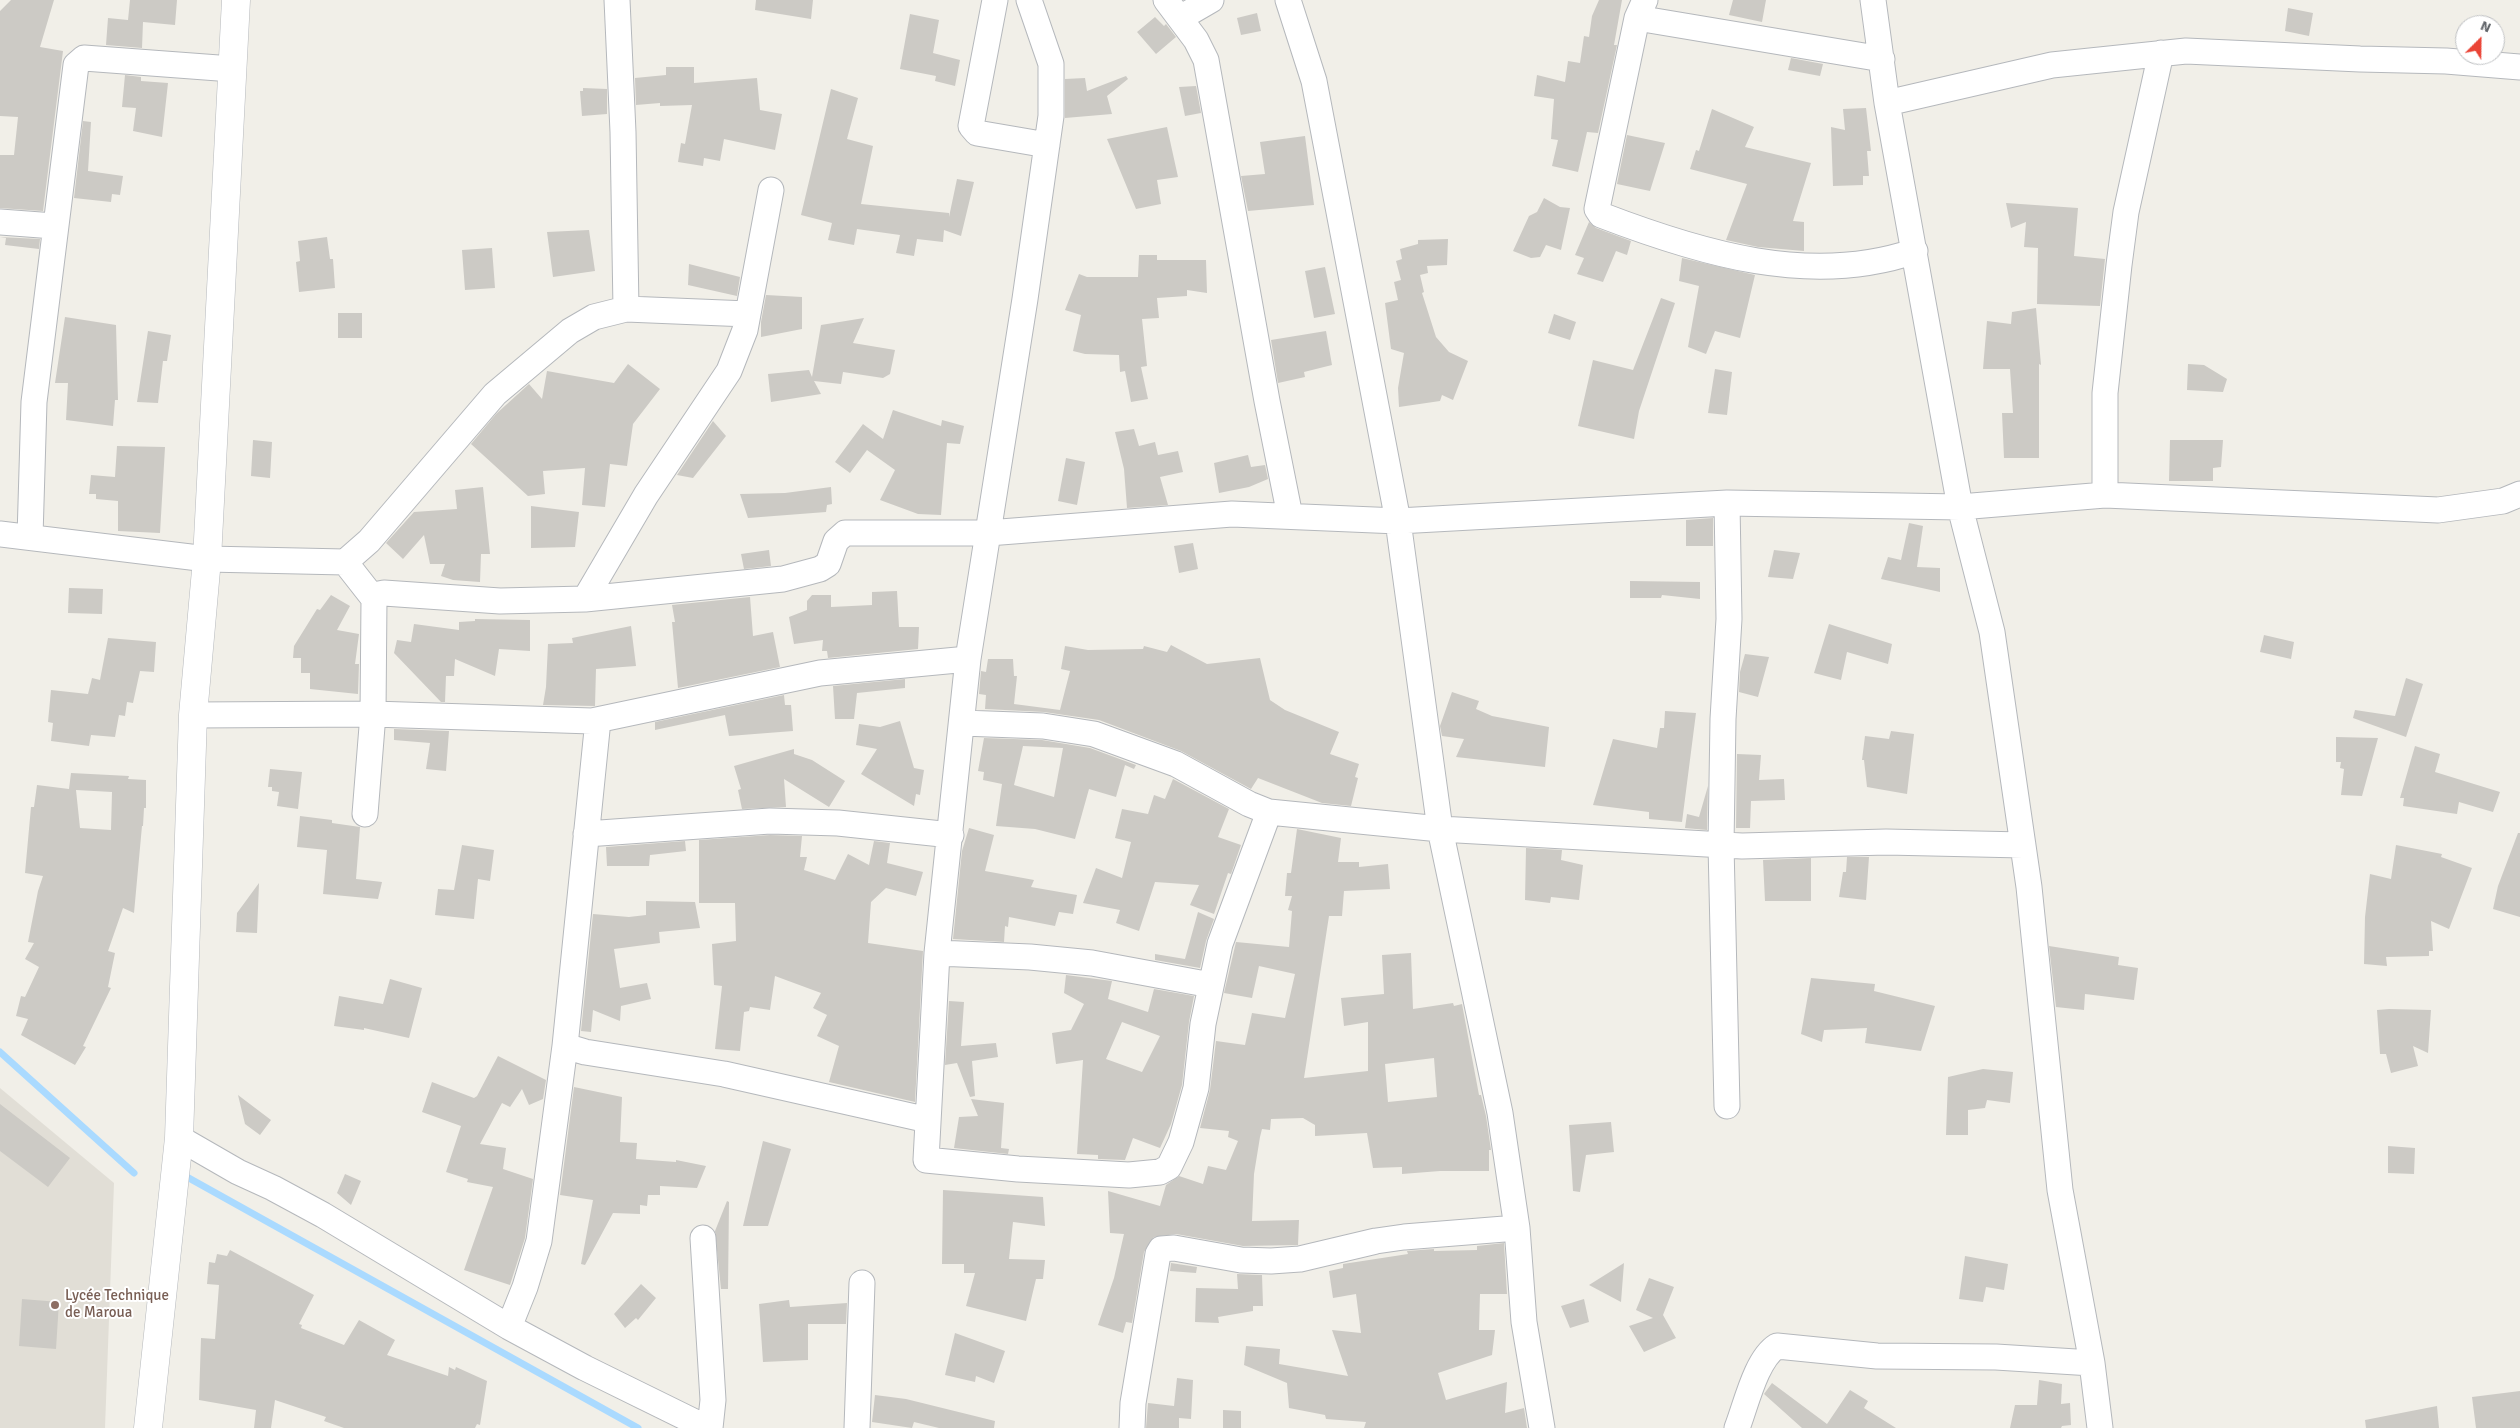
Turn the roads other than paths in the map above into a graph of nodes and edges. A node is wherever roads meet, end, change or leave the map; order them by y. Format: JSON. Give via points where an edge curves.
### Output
{"nodes":[{"id":1,"x":236,"y":0,"type":"edge"},
{"id":2,"x":617,"y":0,"type":"edge"},
{"id":3,"x":995,"y":0,"type":"edge"},
{"id":4,"x":1030,"y":0,"type":"edge"},
{"id":5,"x":1210,"y":0,"type":"edge"},
{"id":6,"x":1288,"y":0,"type":"edge"},
{"id":7,"x":1873,"y":0,"type":"edge"},
{"id":8,"x":1173,"y":9,"type":"edge"},
{"id":9,"x":1641,"y":9,"type":"edge"},
{"id":10,"x":2161,"y":53,"type":"junction"},
{"id":11,"x":1882,"y":59,"type":"junction"},
{"id":12,"x":2520,"y":67,"type":"edge"},
{"id":13,"x":232,"y":69,"type":"junction"},
{"id":14,"x":1887,"y":103,"type":"junction"},
{"id":15,"x":1047,"y":145,"type":"junction"},
{"id":16,"x":771,"y":190,"type":"dead end"},
{"id":17,"x":0,"y":222,"type":"edge"},
{"id":18,"x":54,"y":226,"type":"junction"},
{"id":19,"x":1915,"y":251,"type":"junction"},
{"id":20,"x":626,"y":309,"type":"junction"},
{"id":21,"x":748,"y":314,"type":"junction"},
{"id":22,"x":2520,"y":494,"type":"edge"},
{"id":23,"x":2106,"y":495,"type":"junction"},
{"id":24,"x":1727,"y":503,"type":"junction"},
{"id":25,"x":1960,"y":507,"type":"junction"},
{"id":26,"x":1290,"y":516,"type":"junction"},
{"id":27,"x":1398,"y":521,"type":"junction"},
{"id":28,"x":988,"y":533,"type":"junction"},
{"id":29,"x":0,"y":534,"type":"edge"},
{"id":30,"x":30,"y":537,"type":"junction"},
{"id":31,"x":207,"y":559,"type":"junction"},
{"id":32,"x":345,"y":562,"type":"junction"},
{"id":33,"x":374,"y":599,"type":"junction"},
{"id":34,"x":584,"y":599,"type":"junction"},
{"id":35,"x":968,"y":659,"type":"junction"},
{"id":36,"x":373,"y":714,"type":"junction"},
{"id":37,"x":193,"y":715,"type":"junction"},
{"id":38,"x":598,"y":720,"type":"junction"},
{"id":39,"x":962,"y":723,"type":"junction"},
{"id":40,"x":1268,"y":812,"type":"junction"},
{"id":41,"x":365,"y":814,"type":"dead end"},
{"id":42,"x":1440,"y":829,"type":"junction"},
{"id":43,"x":586,"y":834,"type":"junction"},
{"id":44,"x":951,"y":834,"type":"junction"},
{"id":45,"x":1721,"y":845,"type":"junction"},
{"id":46,"x":2023,"y":845,"type":"junction"},
{"id":47,"x":937,"y":953,"type":"junction"},
{"id":48,"x":1211,"y":985,"type":"junction"},
{"id":49,"x":565,"y":1046,"type":"junction"},
{"id":50,"x":1727,"y":1106,"type":"dead end"},
{"id":51,"x":928,"y":1120,"type":"junction"},
{"id":52,"x":179,"y":1138,"type":"junction"},
{"id":53,"x":1517,"y":1228,"type":"junction"},
{"id":54,"x":703,"y":1238,"type":"dead end"},
{"id":55,"x":862,"y":1283,"type":"dead end"},
{"id":56,"x":509,"y":1327,"type":"junction"},
{"id":57,"x":2092,"y":1363,"type":"junction"},
{"id":58,"x":148,"y":1428,"type":"edge"},
{"id":59,"x":708,"y":1428,"type":"edge"},
{"id":60,"x":857,"y":1428,"type":"edge"},
{"id":61,"x":1132,"y":1428,"type":"edge"},
{"id":62,"x":1542,"y":1428,"type":"edge"},
{"id":63,"x":1737,"y":1428,"type":"edge"},
{"id":64,"x":2100,"y":1428,"type":"edge"}],
"edges":[{"from":1,"to":13,"type":"street"},
{"from":2,"to":20,"type":"street"},
{"from":3,"to":15,"type":"street","via":[[971,126],[977,133]]},
{"from":4,"to":15,"type":"street","via":[[1051,64],[1052,116]]},
{"from":5,"to":8,"type":"street"},
{"from":6,"to":27,"type":"street","via":[[1314,81]]},
{"from":7,"to":11,"type":"street"},
{"from":8,"to":26,"type":"street","via":[[1206,60],[1212,83],[1265,392]]},
{"from":9,"to":11,"type":"street"},
{"from":9,"to":19,"type":"street","via":[[1597,209],[1601,215],[1698,247],[1789,266],[1855,265],[1889,260]]},
{"from":10,"to":12,"type":"street","via":[[2186,50],[2446,60]]},
{"from":10,"to":14,"type":"street","via":[[2052,65]]},
{"from":10,"to":23,"type":"street","via":[[2126,212],[2119,265],[2106,393]]},
{"from":11,"to":14,"type":"street"},
{"from":13,"to":18,"type":"street","via":[[79,60]]},
{"from":13,"to":31,"type":"street"},
{"from":14,"to":19,"type":"street"},
{"from":15,"to":28,"type":"street","via":[[1026,300]]},
{"from":16,"to":21,"type":"street"},
{"from":17,"to":18,"type":"street"},
{"from":18,"to":30,"type":"street","via":[[34,402]]},
{"from":19,"to":25,"type":"street"},
{"from":20,"to":21,"type":"street"},
{"from":20,"to":32,"type":"street","via":[[594,317],[570,331],[495,394],[370,541]]},
{"from":21,"to":34,"type":"street","via":[[742,343],[729,371],[646,495]]},
{"from":22,"to":23,"type":"street","via":[[2503,501],[2438,510]]},
{"from":23,"to":25,"type":"street"},
{"from":24,"to":25,"type":"street"},
{"from":24,"to":27,"type":"street"},
{"from":24,"to":45,"type":"street","via":[[1729,619]]},
{"from":25,"to":46,"type":"street","via":[[1992,632]]},
{"from":26,"to":27,"type":"street"},
{"from":26,"to":28,"type":"street","via":[[1232,514]]},
{"from":27,"to":42,"type":"street"},
{"from":28,"to":34,"type":"street","via":[[845,533],[836,541],[828,564],[783,579]]},
{"from":28,"to":35,"type":"street"},
{"from":29,"to":30,"type":"street"},
{"from":30,"to":31,"type":"street"},
{"from":31,"to":32,"type":"street"},
{"from":31,"to":37,"type":"street"},
{"from":32,"to":33,"type":"street"},
{"from":33,"to":34,"type":"street","via":[[384,593],[500,601]]},
{"from":33,"to":36,"type":"street"},
{"from":35,"to":38,"type":"street","via":[[820,673]]},
{"from":35,"to":39,"type":"street"},
{"from":36,"to":37,"type":"street"},
{"from":36,"to":38,"type":"street"},
{"from":36,"to":41,"type":"street"},
{"from":37,"to":52,"type":"street"},
{"from":38,"to":43,"type":"street"},
{"from":39,"to":40,"type":"street","via":[[1043,726],[1094,734],[1176,764]]},
{"from":39,"to":44,"type":"street"},
{"from":40,"to":42,"type":"street"},
{"from":40,"to":48,"type":"street","via":[[1220,944]]},
{"from":42,"to":45,"type":"street"},
{"from":42,"to":53,"type":"street","via":[[1500,1113]]},
{"from":43,"to":44,"type":"street","via":[[770,820]]},
{"from":43,"to":49,"type":"street"},
{"from":44,"to":47,"type":"street"},
{"from":45,"to":46,"type":"street","via":[[1886,842]]},
{"from":45,"to":50,"type":"street"},
{"from":46,"to":57,"type":"street","via":[[2060,1190]]},
{"from":47,"to":48,"type":"street","via":[[1092,963]]},
{"from":47,"to":51,"type":"street"},
{"from":48,"to":51,"type":"street","via":[[1196,1088],[1181,1142],[1164,1171],[1119,1175],[926,1160]]},
{"from":49,"to":51,"type":"street","via":[[724,1074]]},
{"from":49,"to":56,"type":"street","via":[[539,1240]]},
{"from":52,"to":56,"type":"street","via":[[323,1215]]},
{"from":52,"to":58,"type":"street"},
{"from":53,"to":61,"type":"street","via":[[1404,1237],[1300,1259],[1270,1261],[1161,1249],[1136,1385]]},
{"from":53,"to":62,"type":"street","via":[[1524,1322]]},
{"from":54,"to":59,"type":"street","via":[[713,1400]]},
{"from":55,"to":60,"type":"street"},
{"from":56,"to":59,"type":"street"},
{"from":57,"to":63,"type":"street","via":[[1996,1357],[1877,1356],[1777,1346],[1769,1351],[1761,1364]]},
{"from":57,"to":64,"type":"street"}]}
